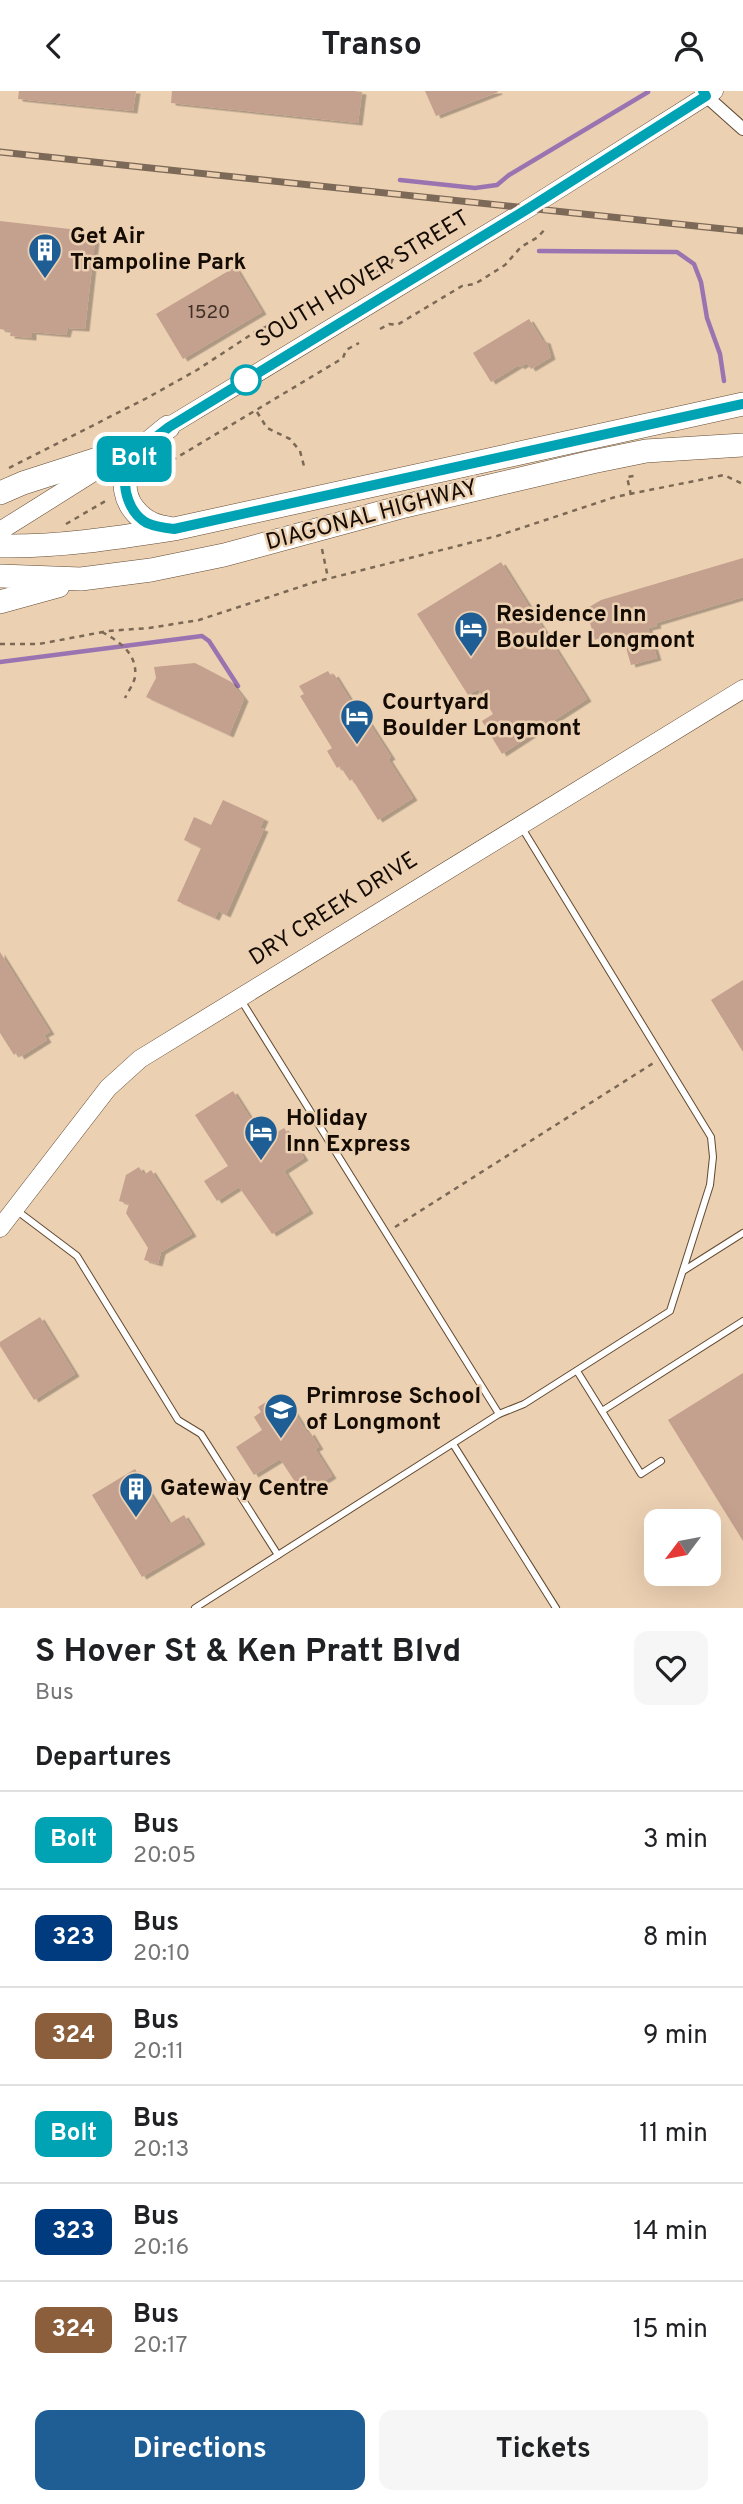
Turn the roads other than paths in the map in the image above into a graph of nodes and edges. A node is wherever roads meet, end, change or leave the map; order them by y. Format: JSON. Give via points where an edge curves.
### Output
{"nodes":[{"id":1,"x":708,"y":93,"type":"edge"},
{"id":2,"x":743,"y":129,"type":"edge"},
{"id":3,"x":743,"y":404,"type":"edge"},
{"id":4,"x":169,"y":427,"type":"junction"},
{"id":5,"x":743,"y":445,"type":"edge"},
{"id":6,"x":135,"y":447,"type":"junction"},
{"id":7,"x":0,"y":493,"type":"edge"},
{"id":8,"x":174,"y":529,"type":"junction"},
{"id":9,"x":0,"y":531,"type":"edge"},
{"id":10,"x":0,"y":546,"type":"edge"},
{"id":11,"x":0,"y":576,"type":"edge"},
{"id":12,"x":81,"y":579,"type":"junction"},
{"id":13,"x":0,"y":602,"type":"edge"},
{"id":14,"x":743,"y":689,"type":"edge"},
{"id":15,"x":519,"y":825,"type":"junction"},
{"id":16,"x":239,"y":997,"type":"junction"},
{"id":17,"x":15,"y":1209,"type":"junction"},
{"id":18,"x":0,"y":1228,"type":"edge"},
{"id":19,"x":743,"y":1233,"type":"edge"},
{"id":20,"x":683,"y":1271,"type":"junction"},
{"id":21,"x":743,"y":1321,"type":"edge"},
{"id":22,"x":577,"y":1371,"type":"junction"},
{"id":23,"x":602,"y":1411,"type":"junction"},
{"id":24,"x":499,"y":1414,"type":"junction"},
{"id":25,"x":453,"y":1444,"type":"junction"},
{"id":26,"x":661,"y":1461,"type":"dead end"},
{"id":27,"x":278,"y":1556,"type":"junction"},
{"id":28,"x":195,"y":1608,"type":"edge"},
{"id":29,"x":556,"y":1608,"type":"edge"}],
"edges":[{"from":1,"to":2,"type":"street"},
{"from":1,"to":4,"type":"street","name":"SOUTH HOVER STREET"},
{"from":3,"to":8,"type":"highway","name":"DIAGONAL HIGHWAY"},
{"from":4,"to":6,"type":"street","name":"SOUTH HOVER STREET"},
{"from":4,"to":8,"type":"highway","via":[[138,453],[127,471],[125,489],[145,522]]},
{"from":5,"to":12,"type":"highway","name":"DIAGONAL HIGHWAY","via":[[646,451],[405,506],[224,555]]},
{"from":6,"to":7,"type":"highway"},
{"from":6,"to":9,"type":"street","name":"SOUTH HOVER STREET"},
{"from":8,"to":10,"type":"highway","name":"DIAGONAL HIGHWAY","via":[[86,542]]},
{"from":11,"to":12,"type":"highway","name":"DIAGONAL HIGHWAY"},
{"from":12,"to":13,"type":"highway"},
{"from":14,"to":15,"type":"street","name":"DRY CREEK DRIVE"},
{"from":15,"to":16,"type":"street","name":"DRY CREEK DRIVE"},
{"from":15,"to":20,"type":"lane","via":[[706,1126],[713,1150],[712,1175]]},
{"from":16,"to":17,"type":"street","name":"DRY CREEK DRIVE","via":[[117,1078]]},
{"from":16,"to":24,"type":"lane"},
{"from":17,"to":18,"type":"street","name":"DRY CREEK DRIVE"},
{"from":17,"to":27,"type":"lane","via":[[77,1256],[178,1420],[201,1434]]},
{"from":19,"to":20,"type":"lane"},
{"from":20,"to":22,"type":"lane","via":[[670,1311]]},
{"from":21,"to":23,"type":"lane"},
{"from":22,"to":23,"type":"lane"},
{"from":22,"to":24,"type":"lane"},
{"from":23,"to":26,"type":"lane","via":[[641,1474]]},
{"from":24,"to":25,"type":"lane"},
{"from":25,"to":27,"type":"lane"},
{"from":25,"to":29,"type":"lane"},
{"from":27,"to":28,"type":"lane"}]}
